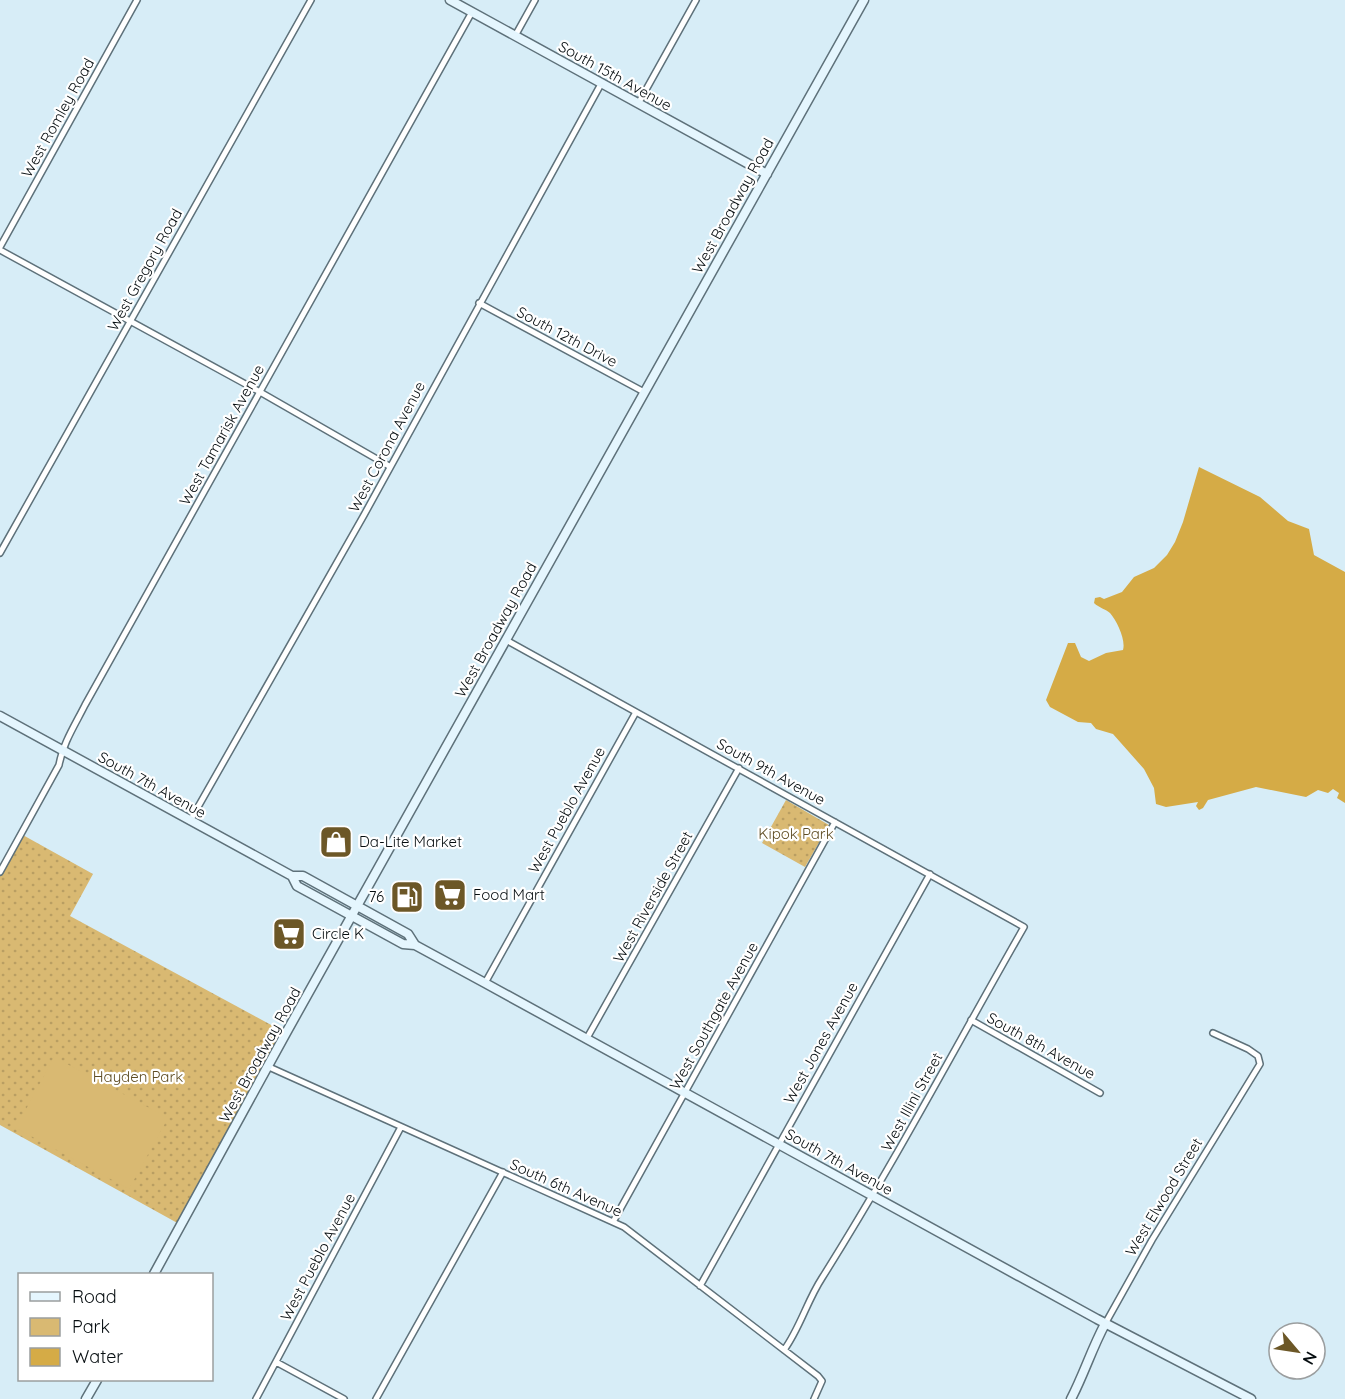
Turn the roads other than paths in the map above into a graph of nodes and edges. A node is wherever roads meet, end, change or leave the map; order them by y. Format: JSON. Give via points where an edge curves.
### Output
{"nodes":[{"id":1,"x":137,"y":0,"type":"edge"},
{"id":2,"x":311,"y":0,"type":"edge"},
{"id":3,"x":450,"y":0,"type":"edge"},
{"id":4,"x":535,"y":0,"type":"edge"},
{"id":5,"x":696,"y":0,"type":"edge"},
{"id":6,"x":864,"y":0,"type":"edge"},
{"id":7,"x":472,"y":12,"type":"junction"},
{"id":8,"x":515,"y":36,"type":"junction"},
{"id":9,"x":601,"y":84,"type":"junction"},
{"id":10,"x":638,"y":104,"type":"junction"},
{"id":11,"x":767,"y":174,"type":"junction"},
{"id":12,"x":0,"y":249,"type":"edge"},
{"id":13,"x":479,"y":303,"type":"junction"},
{"id":14,"x":130,"y":322,"type":"junction"},
{"id":15,"x":260,"y":392,"type":"junction"},
{"id":16,"x":644,"y":392,"type":"junction"},
{"id":17,"x":389,"y":466,"type":"junction"},
{"id":18,"x":0,"y":553,"type":"edge"},
{"id":19,"x":506,"y":640,"type":"junction"},
{"id":20,"x":636,"y":711,"type":"junction"},
{"id":21,"x":0,"y":716,"type":"edge"},
{"id":22,"x":62,"y":751,"type":"junction"},
{"id":23,"x":739,"y":768,"type":"junction"},
{"id":24,"x":190,"y":821,"type":"junction"},
{"id":25,"x":835,"y":822,"type":"junction"},
{"id":26,"x":0,"y":872,"type":"edge"},
{"id":27,"x":930,"y":874,"type":"junction"},
{"id":28,"x":292,"y":876,"type":"junction"},
{"id":29,"x":357,"y":906,"type":"junction"},
{"id":30,"x":351,"y":916,"type":"junction"},
{"id":31,"x":1024,"y":927,"type":"joint"},
{"id":32,"x":415,"y":945,"type":"junction"},
{"id":33,"x":485,"y":983,"type":"junction"},
{"id":34,"x":971,"y":1020,"type":"junction"},
{"id":35,"x":1213,"y":1033,"type":"dead end"},
{"id":36,"x":587,"y":1038,"type":"junction"},
{"id":37,"x":268,"y":1067,"type":"junction"},
{"id":38,"x":685,"y":1093,"type":"junction"},
{"id":39,"x":1100,"y":1093,"type":"dead end"},
{"id":40,"x":401,"y":1127,"type":"junction"},
{"id":41,"x":778,"y":1144,"type":"junction"},
{"id":42,"x":503,"y":1172,"type":"junction"},
{"id":43,"x":873,"y":1197,"type":"junction"},
{"id":44,"x":613,"y":1222,"type":"junction"},
{"id":45,"x":155,"y":1273,"type":"edge"},
{"id":46,"x":700,"y":1286,"type":"junction"},
{"id":47,"x":1105,"y":1324,"type":"junction"},
{"id":48,"x":784,"y":1350,"type":"junction"},
{"id":49,"x":276,"y":1362,"type":"junction"},
{"id":50,"x":96,"y":1381,"type":"edge"},
{"id":51,"x":86,"y":1399,"type":"edge"},
{"id":52,"x":256,"y":1399,"type":"edge"},
{"id":53,"x":344,"y":1399,"type":"edge"},
{"id":54,"x":376,"y":1399,"type":"edge"},
{"id":55,"x":814,"y":1399,"type":"edge"},
{"id":56,"x":1071,"y":1399,"type":"edge"},
{"id":57,"x":1251,"y":1399,"type":"edge"}],
"edges":[{"from":1,"to":12,"type":"street","name":"West Romley Road"},
{"from":2,"to":14,"type":"street","name":"West Gregory Road"},
{"from":3,"to":7,"type":"main road","name":"South 15th Avenue"},
{"from":4,"to":8,"type":"street"},
{"from":5,"to":10,"type":"street"},
{"from":6,"to":11,"type":"main road","name":"West Broadway Road"},
{"from":7,"to":8,"type":"main road","name":"South 15th Avenue"},
{"from":7,"to":15,"type":"street","name":"West Tamarisk Avenue"},
{"from":8,"to":9,"type":"main road","name":"South 15th Avenue"},
{"from":9,"to":10,"type":"main road","name":"South 15th Avenue"},
{"from":9,"to":13,"type":"street","name":"West Corona Avenue"},
{"from":10,"to":11,"type":"main road","name":"South 15th Avenue"},
{"from":11,"to":16,"type":"main road","name":"West Broadway Road"},
{"from":12,"to":14,"type":"street"},
{"from":13,"to":16,"type":"street","name":"South 12th Drive"},
{"from":13,"to":17,"type":"street","name":"West Corona Avenue"},
{"from":14,"to":15,"type":"street"},
{"from":14,"to":18,"type":"street","name":"West Gregory Road"},
{"from":15,"to":17,"type":"street"},
{"from":15,"to":22,"type":"street","name":"West Tamarisk Avenue"},
{"from":16,"to":19,"type":"main road","name":"West Broadway Road"},
{"from":17,"to":24,"type":"street","name":"West Corona Avenue"},
{"from":19,"to":20,"type":"street","name":"South 9th Avenue"},
{"from":19,"to":29,"type":"main road","name":"West Broadway Road"},
{"from":20,"to":23,"type":"street","name":"South 9th Avenue"},
{"from":20,"to":33,"type":"street","name":"West Pueblo Avenue"},
{"from":21,"to":22,"type":"main road","name":"South 7th Avenue"},
{"from":22,"to":24,"type":"main road","name":"South 7th Avenue"},
{"from":22,"to":26,"type":"street","name":"West Tamarisk Avenue","via":[[59,765]]},
{"from":23,"to":25,"type":"street","name":"South 9th Avenue"},
{"from":23,"to":36,"type":"street","name":"West Riverside Street"},
{"from":24,"to":28,"type":"main road","name":"South 7th Avenue"},
{"from":25,"to":27,"type":"street","name":"South 9th Avenue"},
{"from":25,"to":38,"type":"street","name":"West Southgate Avenue"},
{"from":27,"to":31,"type":"street","name":"South 9th Avenue"},
{"from":27,"to":41,"type":"street","name":"West Jones Avenue"},
{"from":28,"to":29,"type":"main road","name":"South 7th Avenue","via":[[303,876]]},
{"from":28,"to":30,"type":"main road","name":"South 7th Avenue","via":[[297,886]]},
{"from":29,"to":30,"type":"main road","name":"West Broadway Road"},
{"from":29,"to":32,"type":"main road","name":"South 7th Avenue","via":[[408,934]]},
{"from":30,"to":32,"type":"main road","name":"South 7th Avenue","via":[[405,945]]},
{"from":30,"to":37,"type":"main road","name":"West Broadway Road"},
{"from":31,"to":34,"type":"street","name":"West Illini Street"},
{"from":32,"to":33,"type":"main road","name":"South 7th Avenue"},
{"from":33,"to":36,"type":"main road","name":"South 7th Avenue"},
{"from":34,"to":39,"type":"street","name":"South 8th Avenue"},
{"from":34,"to":43,"type":"street","name":"West Illini Street"},
{"from":35,"to":47,"type":"street","name":"West Elwood Street","via":[[1248,1049],[1258,1056],[1260,1064]]},
{"from":36,"to":38,"type":"main road","name":"South 7th Avenue"},
{"from":37,"to":40,"type":"street","name":"South 6th Avenue"},
{"from":37,"to":45,"type":"main road","name":"West Broadway Road"},
{"from":38,"to":41,"type":"main road","name":"South 7th Avenue"},
{"from":38,"to":44,"type":"street","name":"West Southgate Avenue"},
{"from":40,"to":42,"type":"street","name":"South 6th Avenue"},
{"from":40,"to":49,"type":"street","name":"West Pueblo Avenue"},
{"from":41,"to":43,"type":"main road","name":"South 7th Avenue"},
{"from":41,"to":46,"type":"street","name":"West Jones Avenue"},
{"from":42,"to":44,"type":"street","name":"South 6th Avenue"},
{"from":42,"to":54,"type":"street"},
{"from":43,"to":47,"type":"main road","name":"South 7th Avenue"},
{"from":43,"to":48,"type":"street","name":"West Illini Street","via":[[820,1281]]},
{"from":44,"to":46,"type":"street","name":"South 6th Avenue"},
{"from":46,"to":48,"type":"street","name":"South 6th Avenue"},
{"from":47,"to":56,"type":"main road","name":"West Elwood Street"},
{"from":47,"to":57,"type":"main road","name":"South 7th Avenue"},
{"from":48,"to":55,"type":"street","name":"South 6th Avenue","via":[[822,1381]]},
{"from":49,"to":52,"type":"street","name":"West Pueblo Avenue"},
{"from":49,"to":53,"type":"street"},
{"from":50,"to":51,"type":"main road"}]}
